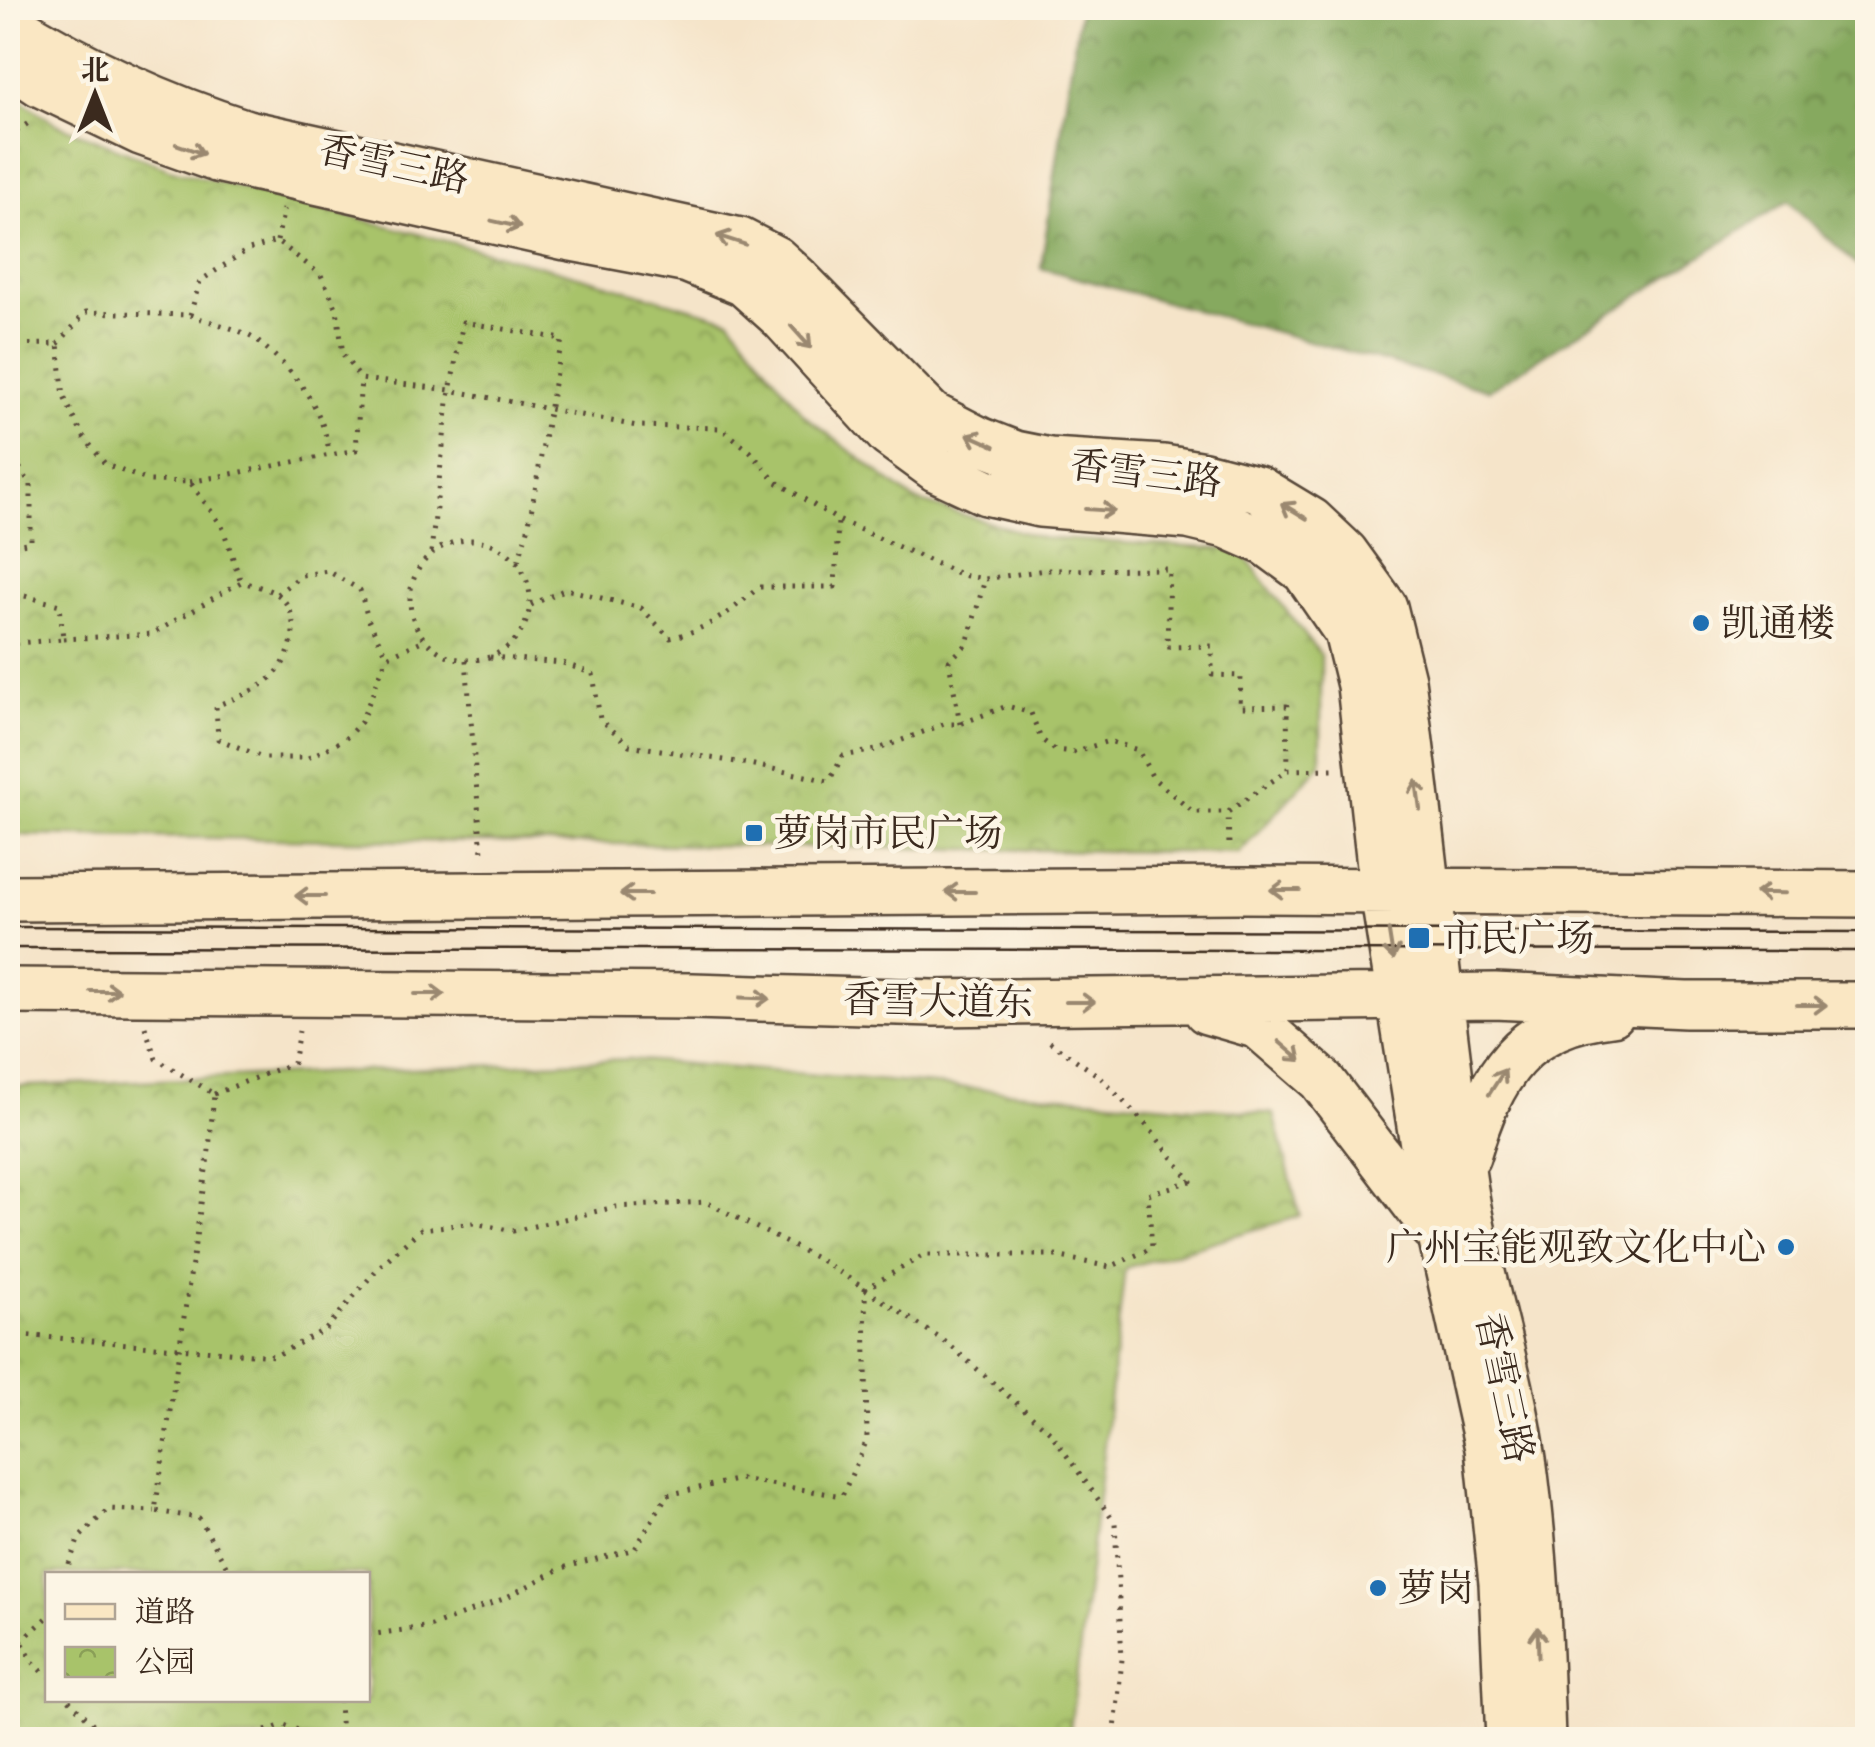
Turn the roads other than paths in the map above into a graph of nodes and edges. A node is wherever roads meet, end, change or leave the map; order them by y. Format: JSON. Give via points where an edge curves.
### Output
{"nodes":[{"id":1,"x":8,"y":24,"type":"edge"},
{"id":2,"x":8,"y":62,"type":"edge"},
{"id":3,"x":1383,"y":892,"type":"junction"},
{"id":4,"x":1430,"y":892,"type":"junction"},
{"id":5,"x":1868,"y":894,"type":"edge"},
{"id":6,"x":8,"y":898,"type":"edge"},
{"id":7,"x":8,"y":991,"type":"edge"},
{"id":8,"x":1420,"y":998,"type":"junction"},
{"id":9,"x":1135,"y":1002,"type":"junction"},
{"id":10,"x":1686,"y":1005,"type":"junction"},
{"id":11,"x":1868,"y":1005,"type":"edge"},
{"id":12,"x":1462,"y":1172,"type":"junction"},
{"id":13,"x":1440,"y":1236,"type":"junction"},
{"id":14,"x":1509,"y":1740,"type":"edge"},
{"id":15,"x":1542,"y":1740,"type":"edge"}],
"edges":[{"from":4,"to":1,"type":"main road","name":"香雪三路","one_way":true,"via":[[1402,680],[1384,608],[1345,553],[1311,521],[1258,489],[1204,475],[1050,461],[979,440],[931,415],[798,278],[740,241],[247,132],[145,96]]},
{"from":2,"to":3,"type":"main road","name":"香雪三路","one_way":true,"via":[[141,132],[218,159],[688,260],[744,282],[889,434],[936,469],[986,492],[1088,510],[1188,516],[1267,543],[1305,571],[1347,632],[1360,685]]},
{"from":3,"to":4,"type":"main road"},
{"from":3,"to":6,"type":"main road","one_way":true},
{"from":3,"to":8,"type":"main road","name":"香雪三路","one_way":true},
{"from":5,"to":4,"type":"main road","one_way":true},
{"from":4,"to":8,"type":"main road","name":"香雪三路"},
{"from":7,"to":9,"type":"main road","name":"香雪大道东","one_way":true},
{"from":8,"to":9,"type":"main road","name":"香雪大道东"},
{"from":8,"to":10,"type":"main road","name":"香雪大道东"},
{"from":8,"to":12,"type":"main road","name":"香雪三路"},
{"from":8,"to":13,"type":"main road","name":"香雪三路"},
{"from":9,"to":13,"type":"main road","one_way":true,"via":[[1216,1012],[1259,1026],[1341,1103]]},
{"from":10,"to":11,"type":"main road","name":"香雪大道东","one_way":true},
{"from":12,"to":10,"type":"main road","one_way":true,"via":[[1495,1081],[1532,1039],[1589,1016]]},
{"from":15,"to":12,"type":"main road","name":"香雪三路","one_way":true,"via":[[1523,1460]]},
{"from":13,"to":14,"type":"main road","name":"香雪三路","via":[[1488,1448]]}]}
